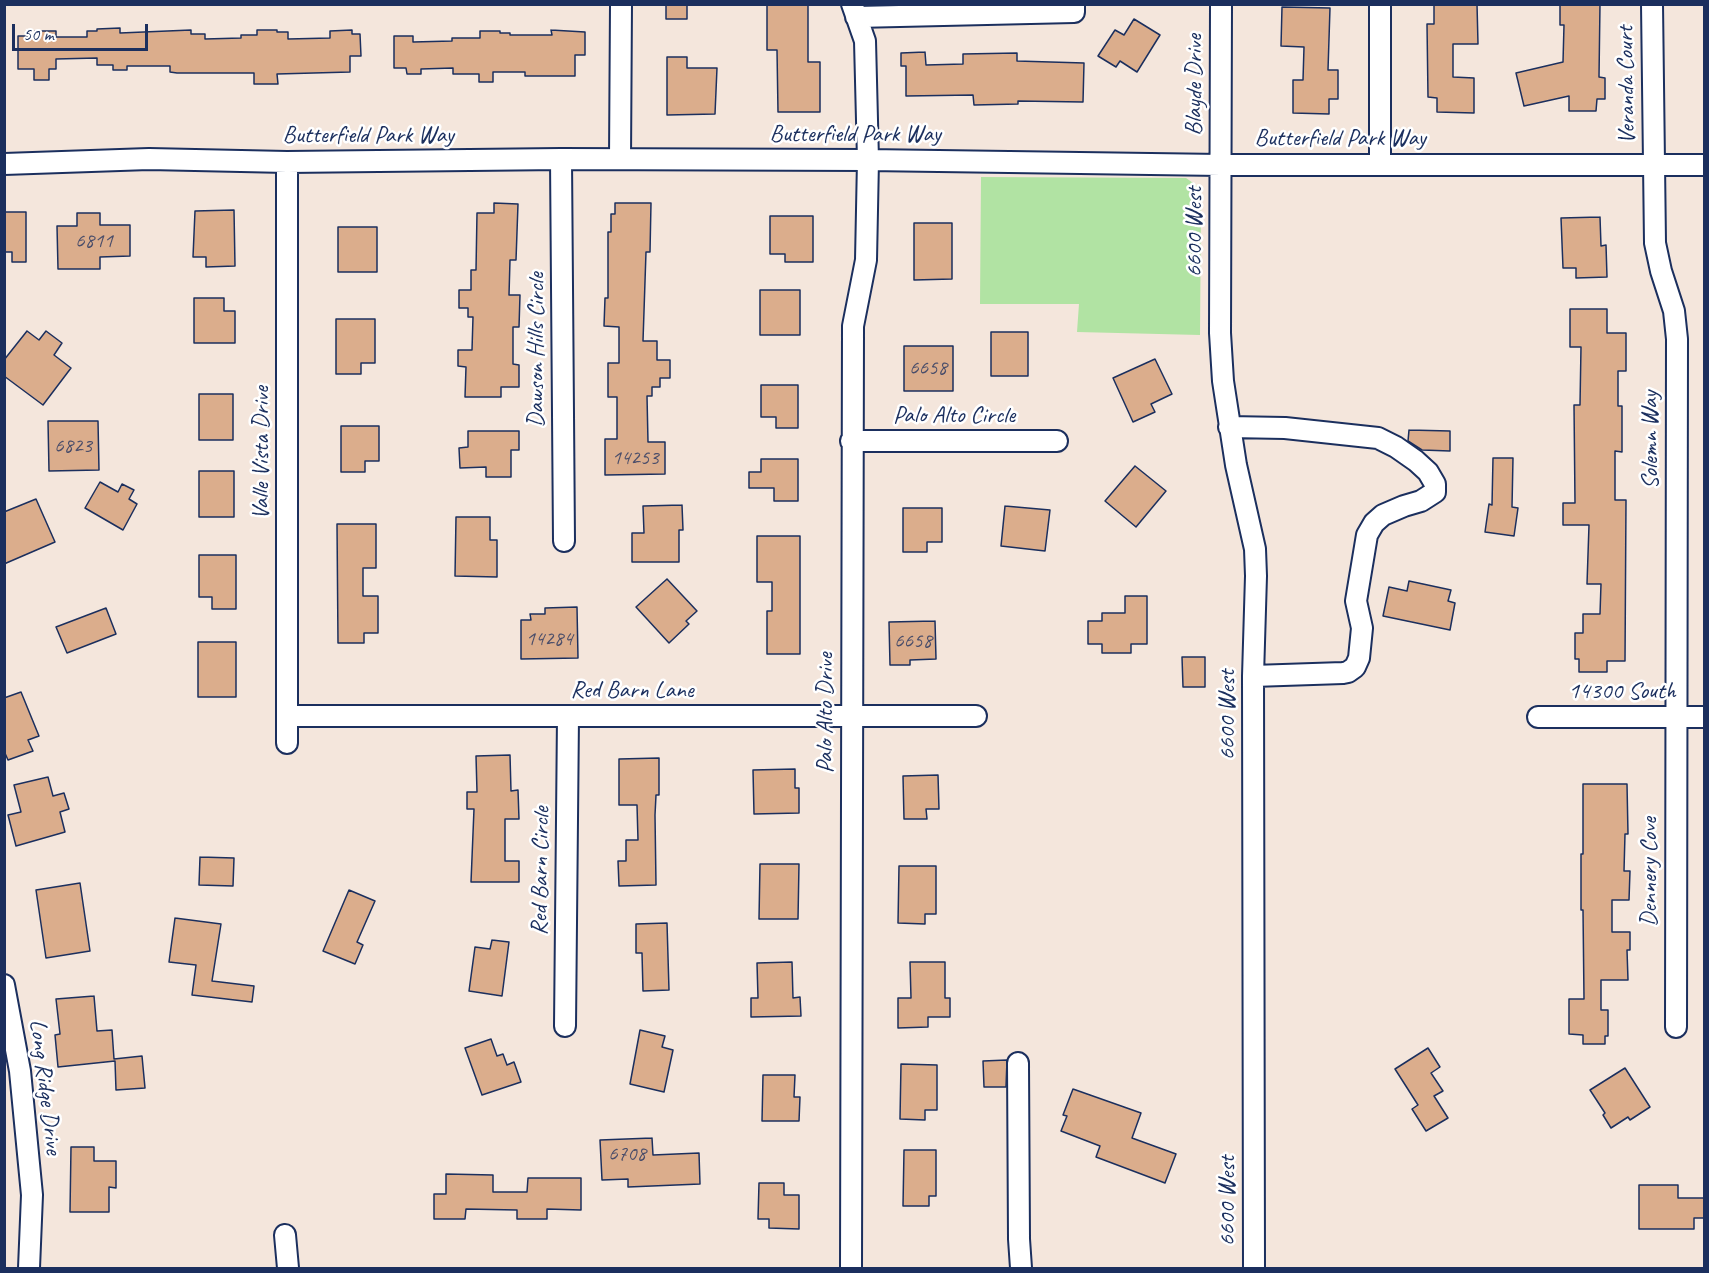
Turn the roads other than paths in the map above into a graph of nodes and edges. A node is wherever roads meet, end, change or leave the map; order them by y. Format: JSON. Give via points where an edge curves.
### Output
{"nodes":[{"id":1,"x":621,"y":4,"type":"edge"},
{"id":2,"x":1074,"y":4,"type":"edge"},
{"id":3,"x":1221,"y":4,"type":"edge"},
{"id":4,"x":1380,"y":4,"type":"edge"},
{"id":5,"x":1652,"y":4,"type":"edge"},
{"id":6,"x":854,"y":11,"type":"edge"},
{"id":7,"x":561,"y":159,"type":"junction"},
{"id":8,"x":620,"y":159,"type":"junction"},
{"id":9,"x":868,"y":160,"type":"junction"},
{"id":10,"x":287,"y":162,"type":"junction"},
{"id":11,"x":4,"y":164,"type":"edge"},
{"id":12,"x":1380,"y":164,"type":"junction"},
{"id":13,"x":1221,"y":165,"type":"junction"},
{"id":14,"x":1653,"y":165,"type":"junction"},
{"id":15,"x":1704,"y":165,"type":"edge"},
{"id":16,"x":1229,"y":427,"type":"junction"},
{"id":17,"x":851,"y":441,"type":"junction"},
{"id":18,"x":1057,"y":441,"type":"dead end"},
{"id":19,"x":564,"y":541,"type":"dead end"},
{"id":20,"x":1253,"y":676,"type":"junction"},
{"id":21,"x":288,"y":716,"type":"junction"},
{"id":22,"x":568,"y":716,"type":"junction"},
{"id":23,"x":851,"y":716,"type":"junction"},
{"id":24,"x":976,"y":716,"type":"dead end"},
{"id":25,"x":1538,"y":717,"type":"dead end"},
{"id":26,"x":1676,"y":717,"type":"junction"},
{"id":27,"x":1704,"y":717,"type":"edge"},
{"id":28,"x":287,"y":742,"type":"dead end"},
{"id":29,"x":4,"y":985,"type":"edge"},
{"id":30,"x":565,"y":1026,"type":"dead end"},
{"id":31,"x":1676,"y":1027,"type":"dead end"},
{"id":32,"x":1018,"y":1063,"type":"dead end"},
{"id":33,"x":285,"y":1235,"type":"dead end"},
{"id":34,"x":29,"y":1269,"type":"edge"},
{"id":35,"x":288,"y":1269,"type":"edge"},
{"id":36,"x":851,"y":1269,"type":"edge"},
{"id":37,"x":1021,"y":1269,"type":"edge"},
{"id":38,"x":1254,"y":1269,"type":"edge"}],
"edges":[{"from":1,"to":8,"type":"street"},
{"from":2,"to":6,"type":"street","via":[[1074,12]]},
{"from":3,"to":13,"type":"street","name":"Blayde Drive"},
{"from":4,"to":12,"type":"street"},
{"from":5,"to":14,"type":"street","name":"Veranda Court"},
{"from":6,"to":9,"type":"street","name":"Palo Alto Drive","via":[[865,41]]},
{"from":7,"to":8,"type":"street","name":"Butterfield Park Way"},
{"from":7,"to":10,"type":"street","name":"Butterfield Park Way"},
{"from":7,"to":19,"type":"street","name":"Dawson Hills Circle"},
{"from":8,"to":9,"type":"street","name":"Butterfield Park Way"},
{"from":9,"to":13,"type":"street","name":"Butterfield Park Way"},
{"from":9,"to":17,"type":"street","name":"Palo Alto Drive","via":[[866,260],[853,326]]},
{"from":10,"to":11,"type":"street","name":"Butterfield Park Way","via":[[149,159]]},
{"from":10,"to":21,"type":"street","name":"Valle Vista Drive"},
{"from":12,"to":13,"type":"street","name":"Butterfield Park Way"},
{"from":12,"to":14,"type":"street","name":"Butterfield Park Way"},
{"from":13,"to":16,"type":"street","name":"6600 West","via":[[1220,333]]},
{"from":14,"to":15,"type":"street","name":"Butterfield Park Way"},
{"from":14,"to":26,"type":"street","name":"Solemn Way","via":[[1655,243],[1674,311],[1677,339]]},
{"from":16,"to":20,"type":"street","name":"6600 West","via":[[1255,549]]},
{"from":16,"to":20,"type":"street","via":[[1285,428],[1377,438],[1416,461],[1436,484],[1435,492],[1421,501],[1383,515],[1367,535],[1356,601],[1362,628],[1355,667],[1342,673]]},
{"from":17,"to":18,"type":"street","name":"Palo Alto Circle"},
{"from":17,"to":23,"type":"street","name":"Palo Alto Drive"},
{"from":20,"to":38,"type":"street","name":"6600 West"},
{"from":21,"to":22,"type":"street","name":"Red Barn Lane"},
{"from":21,"to":28,"type":"street","name":"Valle Vista Drive"},
{"from":22,"to":23,"type":"street","name":"Red Barn Lane"},
{"from":22,"to":30,"type":"street","name":"Red Barn Circle"},
{"from":23,"to":24,"type":"street","name":"Red Barn Lane"},
{"from":23,"to":36,"type":"street","name":"Palo Alto Drive"},
{"from":25,"to":26,"type":"street","name":"14300 South"},
{"from":26,"to":27,"type":"street","name":"14300 South"},
{"from":26,"to":31,"type":"street","name":"Dennery Cove"},
{"from":29,"to":34,"type":"street","name":"Long Ridge Drive","via":[[20,1071],[32,1195]]},
{"from":32,"to":37,"type":"street"},
{"from":33,"to":35,"type":"street"}]}
